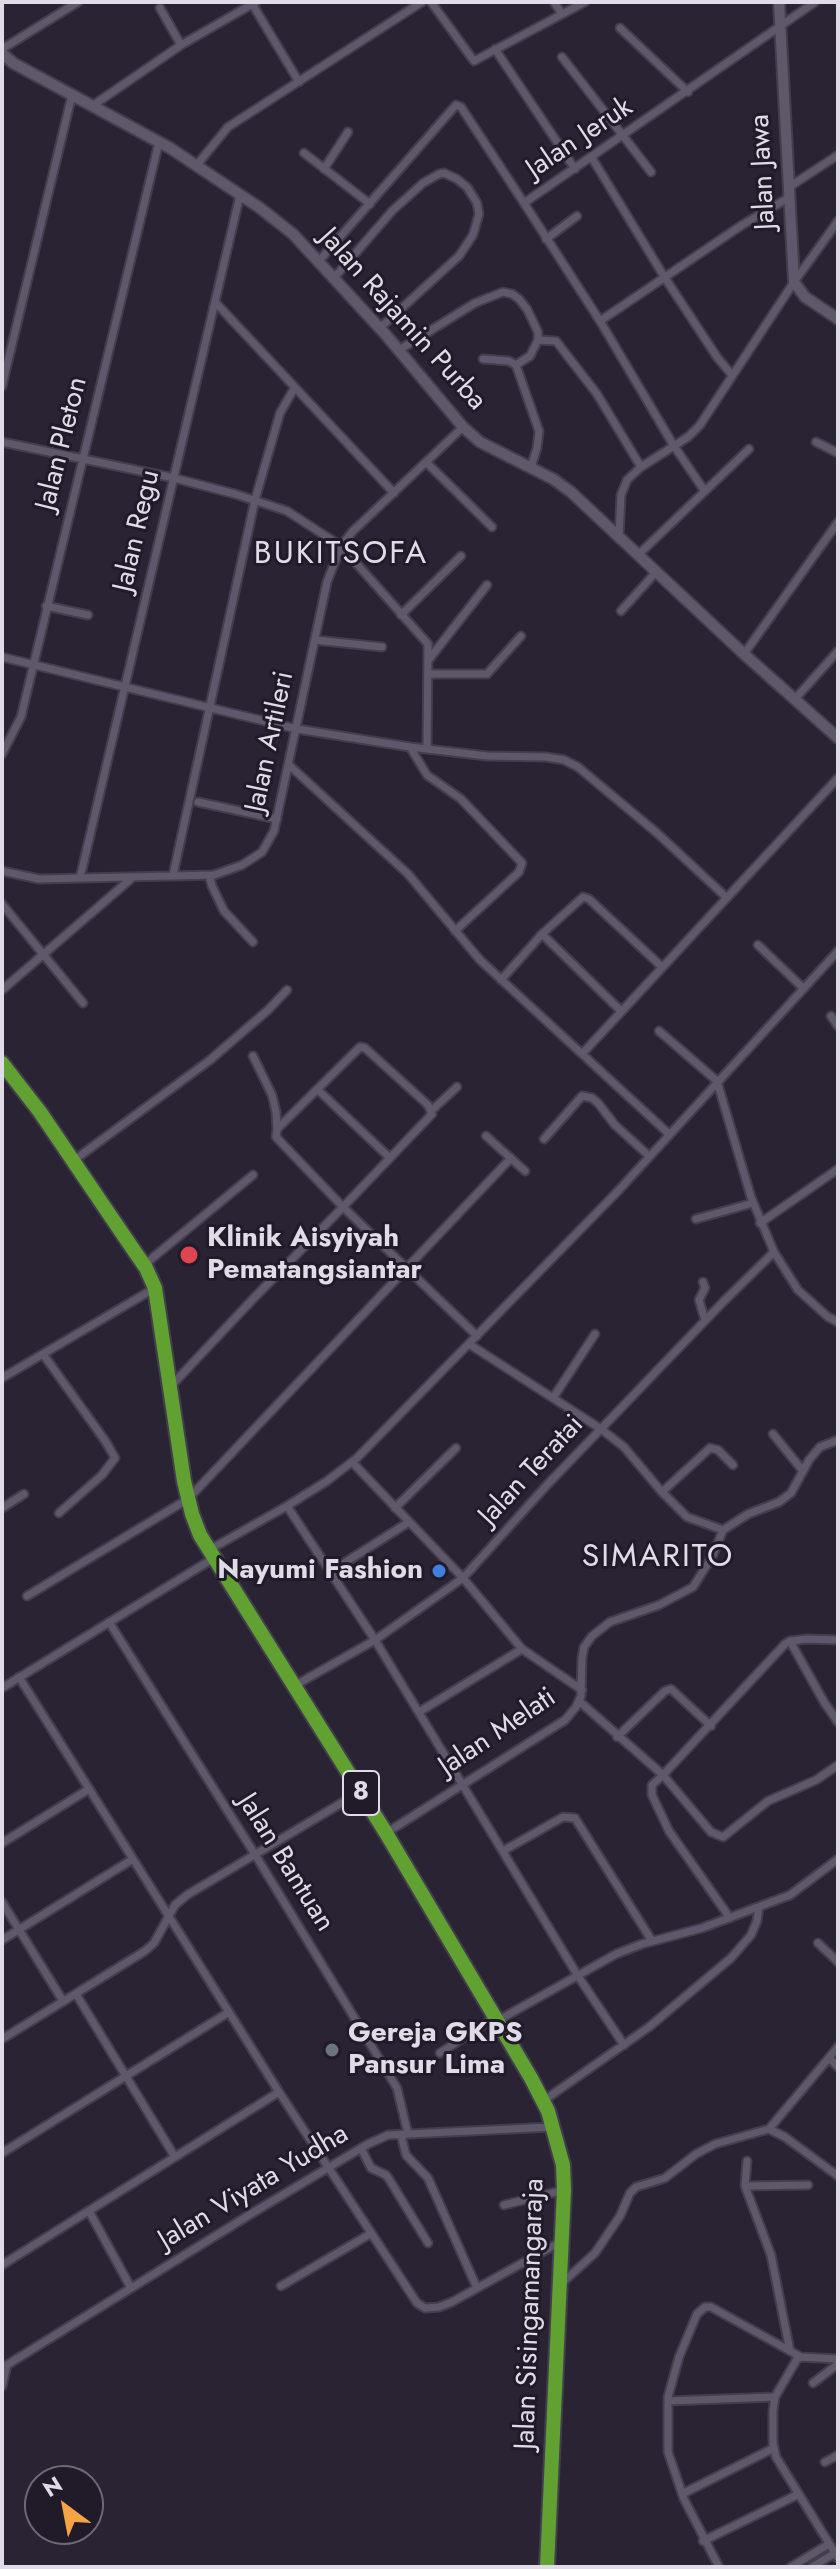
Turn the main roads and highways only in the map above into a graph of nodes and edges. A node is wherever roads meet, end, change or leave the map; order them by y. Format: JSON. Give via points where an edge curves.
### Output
{"nodes":[{"id":1,"x":5,"y":1072,"type":"edge"},
{"id":2,"x":547,"y":2567,"type":"edge"}],
"edges":[{"from":1,"to":2,"type":"highway","name":"Jalan Sisingamangaraja","number":"8","via":[[73,1161],[155,1288],[188,1499],[200,1535],[386,1833],[554,2127],[564,2190]]}]}
